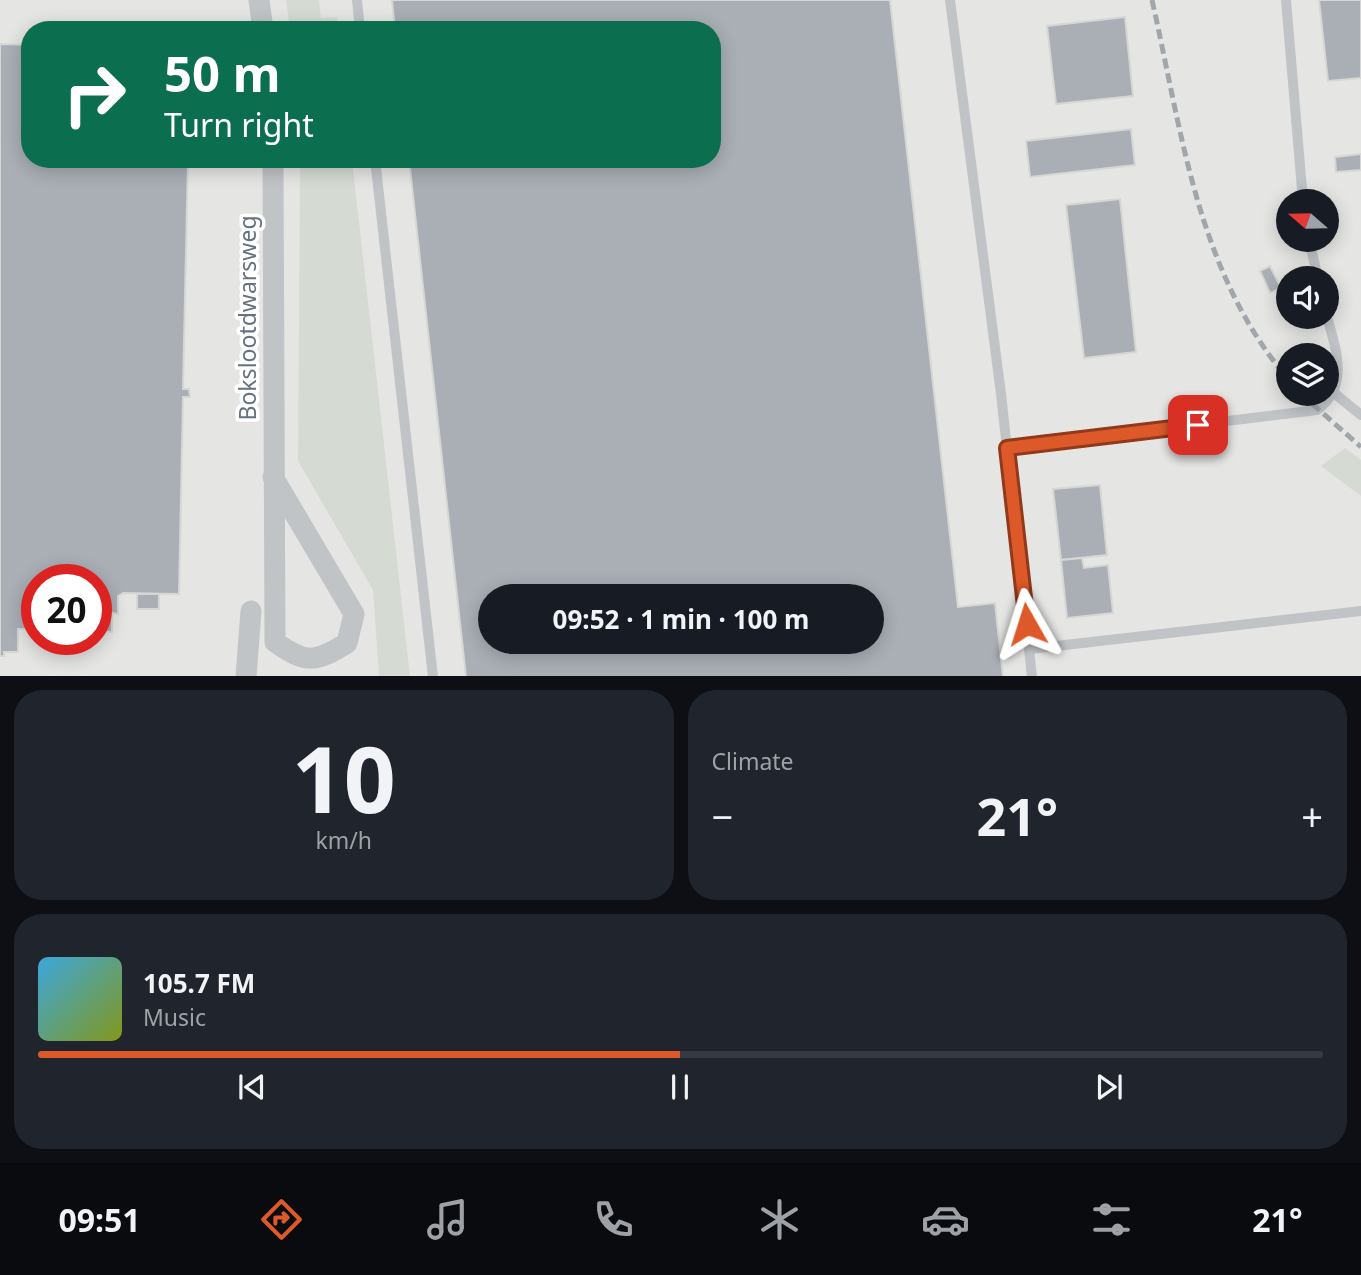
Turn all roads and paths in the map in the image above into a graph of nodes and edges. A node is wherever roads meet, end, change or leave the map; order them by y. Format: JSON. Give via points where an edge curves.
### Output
{"nodes":[{"id":1,"x":259,"y":0,"type":"edge"},
{"id":2,"x":356,"y":0,"type":"edge"},
{"id":3,"x":950,"y":0,"type":"edge"},
{"id":4,"x":1286,"y":0,"type":"edge"},
{"id":5,"x":262,"y":21,"type":"edge"},
{"id":6,"x":359,"y":21,"type":"edge"},
{"id":7,"x":273,"y":168,"type":"edge"},
{"id":8,"x":375,"y":168,"type":"edge"},
{"id":9,"x":1302,"y":189,"type":"edge"},
{"id":10,"x":1339,"y":397,"type":"edge"},
{"id":11,"x":1321,"y":406,"type":"edge"},
{"id":12,"x":1361,"y":415,"type":"edge"},
{"id":13,"x":1007,"y":448,"type":"junction"},
{"id":14,"x":273,"y":477,"type":"junction"},
{"id":15,"x":251,"y":611,"type":"dead end"},
{"id":16,"x":1361,"y":611,"type":"edge"},
{"id":17,"x":1030,"y":649,"type":"junction"},
{"id":18,"x":246,"y":676,"type":"edge"},
{"id":19,"x":433,"y":676,"type":"edge"},
{"id":20,"x":1032,"y":676,"type":"edge"}],
"edges":[{"from":1,"to":5,"type":"street"},
{"from":2,"to":6,"type":"lane"},
{"from":3,"to":13,"type":"lane"},
{"from":4,"to":9,"type":"lane"},
{"from":7,"to":14,"type":"street","name":"Bokslootdwarsweg"},
{"from":8,"to":19,"type":"lane"},
{"from":10,"to":12,"type":"lane"},
{"from":11,"to":13,"type":"lane","via":[[1307,412]]},
{"from":13,"to":17,"type":"lane"},
{"from":14,"to":14,"type":"street","name":"Bokslootdwarsweg","via":[[275,642],[298,658],[322,659],[348,643],[354,614]]},
{"from":15,"to":18,"type":"street"},
{"from":16,"to":17,"type":"lane"},
{"from":17,"to":20,"type":"lane"}]}
